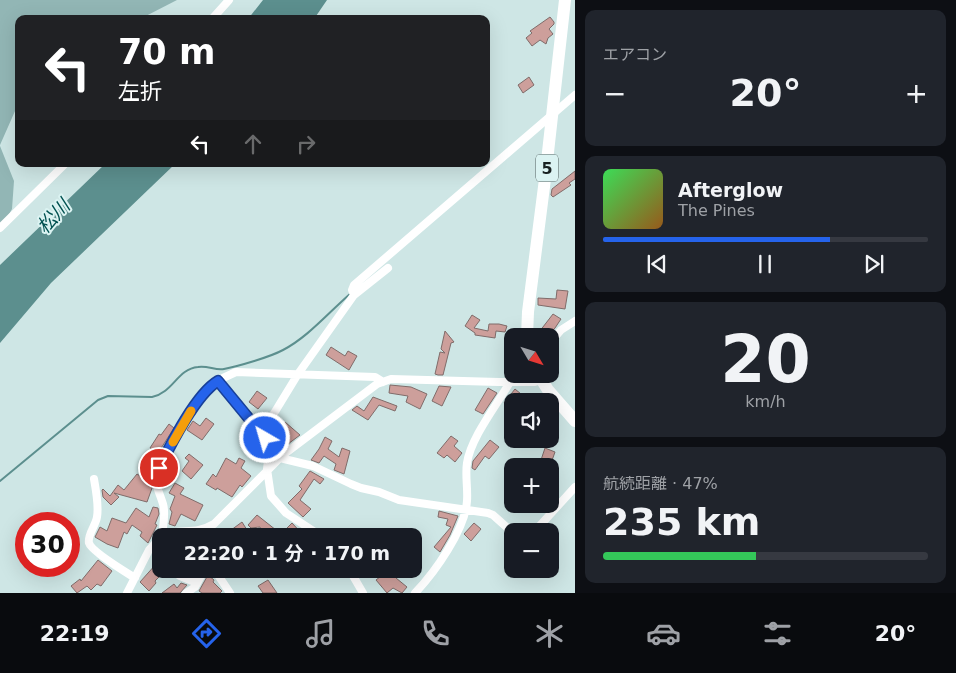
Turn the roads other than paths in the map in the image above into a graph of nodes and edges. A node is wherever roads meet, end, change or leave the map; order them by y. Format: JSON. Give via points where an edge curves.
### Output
{"nodes":[{"id":1,"x":229,"y":0,"type":"edge"},
{"id":2,"x":565,"y":0,"type":"edge"},
{"id":3,"x":216,"y":15,"type":"edge"},
{"id":4,"x":575,"y":95,"type":"edge"},
{"id":5,"x":552,"y":114,"type":"junction"},
{"id":6,"x":62,"y":167,"type":"edge"},
{"id":7,"x":0,"y":228,"type":"edge"},
{"id":8,"x":388,"y":268,"type":"dead end"},
{"id":9,"x":354,"y":295,"type":"junction"},
{"id":10,"x":575,"y":320,"type":"edge"},
{"id":11,"x":527,"y":328,"type":"edge"},
{"id":12,"x":559,"y":332,"type":"edge"},
{"id":13,"x":298,"y":374,"type":"junction"},
{"id":14,"x":218,"y":381,"type":"junction"},
{"id":15,"x":383,"y":382,"type":"junction"},
{"id":16,"x":504,"y":382,"type":"edge"},
{"id":17,"x":509,"y":383,"type":"edge"},
{"id":18,"x":545,"y":383,"type":"edge"},
{"id":19,"x":575,"y":421,"type":"edge"},
{"id":20,"x":262,"y":433,"type":"junction"},
{"id":21,"x":280,"y":458,"type":"junction"},
{"id":22,"x":267,"y":469,"type":"junction"},
{"id":23,"x":94,"y":479,"type":"dead end"},
{"id":24,"x":575,"y":487,"type":"edge"},
{"id":25,"x":465,"y":511,"type":"junction"},
{"id":26,"x":542,"y":523,"type":"edge"},
{"id":27,"x":504,"y":525,"type":"edge"},
{"id":28,"x":163,"y":528,"type":"edge"},
{"id":29,"x":206,"y":528,"type":"edge"},
{"id":30,"x":309,"y":528,"type":"edge"},
{"id":31,"x":152,"y":547,"type":"edge"},
{"id":32,"x":135,"y":578,"type":"junction"},
{"id":33,"x":185,"y":578,"type":"edge"},
{"id":34,"x":200,"y":578,"type":"edge"},
{"id":35,"x":220,"y":578,"type":"edge"},
{"id":36,"x":354,"y":578,"type":"edge"},
{"id":37,"x":197,"y":583,"type":"junction"},
{"id":38,"x":128,"y":592,"type":"edge"},
{"id":39,"x":186,"y":593,"type":"edge"},
{"id":40,"x":230,"y":593,"type":"edge"},
{"id":41,"x":363,"y":593,"type":"edge"},
{"id":42,"x":415,"y":593,"type":"edge"}],
"edges":[{"from":1,"to":3,"type":"street"},
{"from":2,"to":5,"type":"main road","number":"5"},
{"from":4,"to":5,"type":"street"},
{"from":5,"to":9,"type":"street","via":[[354,285]]},
{"from":5,"to":11,"type":"main road","number":"5"},
{"from":6,"to":7,"type":"street"},
{"from":8,"to":9,"type":"street"},
{"from":9,"to":13,"type":"street"},
{"from":10,"to":12,"type":"street"},
{"from":13,"to":14,"type":"street","via":[[236,372]]},
{"from":13,"to":15,"type":"street","via":[[375,377]]},
{"from":13,"to":20,"type":"street"},
{"from":14,"to":20,"type":"street"},
{"from":14,"to":28,"type":"street","via":[[210,385],[183,423],[156,477],[163,504]]},
{"from":15,"to":16,"type":"street","via":[[391,379]]},
{"from":15,"to":21,"type":"street","via":[[356,398]]},
{"from":17,"to":25,"type":"street","via":[[472,445],[466,463]]},
{"from":18,"to":19,"type":"main road"},
{"from":20,"to":22,"type":"street","via":[[270,452]]},
{"from":21,"to":22,"type":"street"},
{"from":21,"to":25,"type":"street","via":[[313,466],[351,484],[399,500]]},
{"from":22,"to":29,"type":"street","via":[[214,524]]},
{"from":22,"to":30,"type":"street","via":[[271,496],[286,513]]},
{"from":23,"to":32,"type":"street","via":[[98,517],[90,535],[90,545]]},
{"from":24,"to":26,"type":"street"},
{"from":25,"to":27,"type":"street","via":[[488,513]]},
{"from":25,"to":42,"type":"street","via":[[457,533]]},
{"from":31,"to":32,"type":"street"},
{"from":32,"to":38,"type":"street"},
{"from":33,"to":37,"type":"street"},
{"from":34,"to":37,"type":"street"},
{"from":35,"to":40,"type":"street"},
{"from":36,"to":41,"type":"street"},
{"from":37,"to":39,"type":"street"}]}
